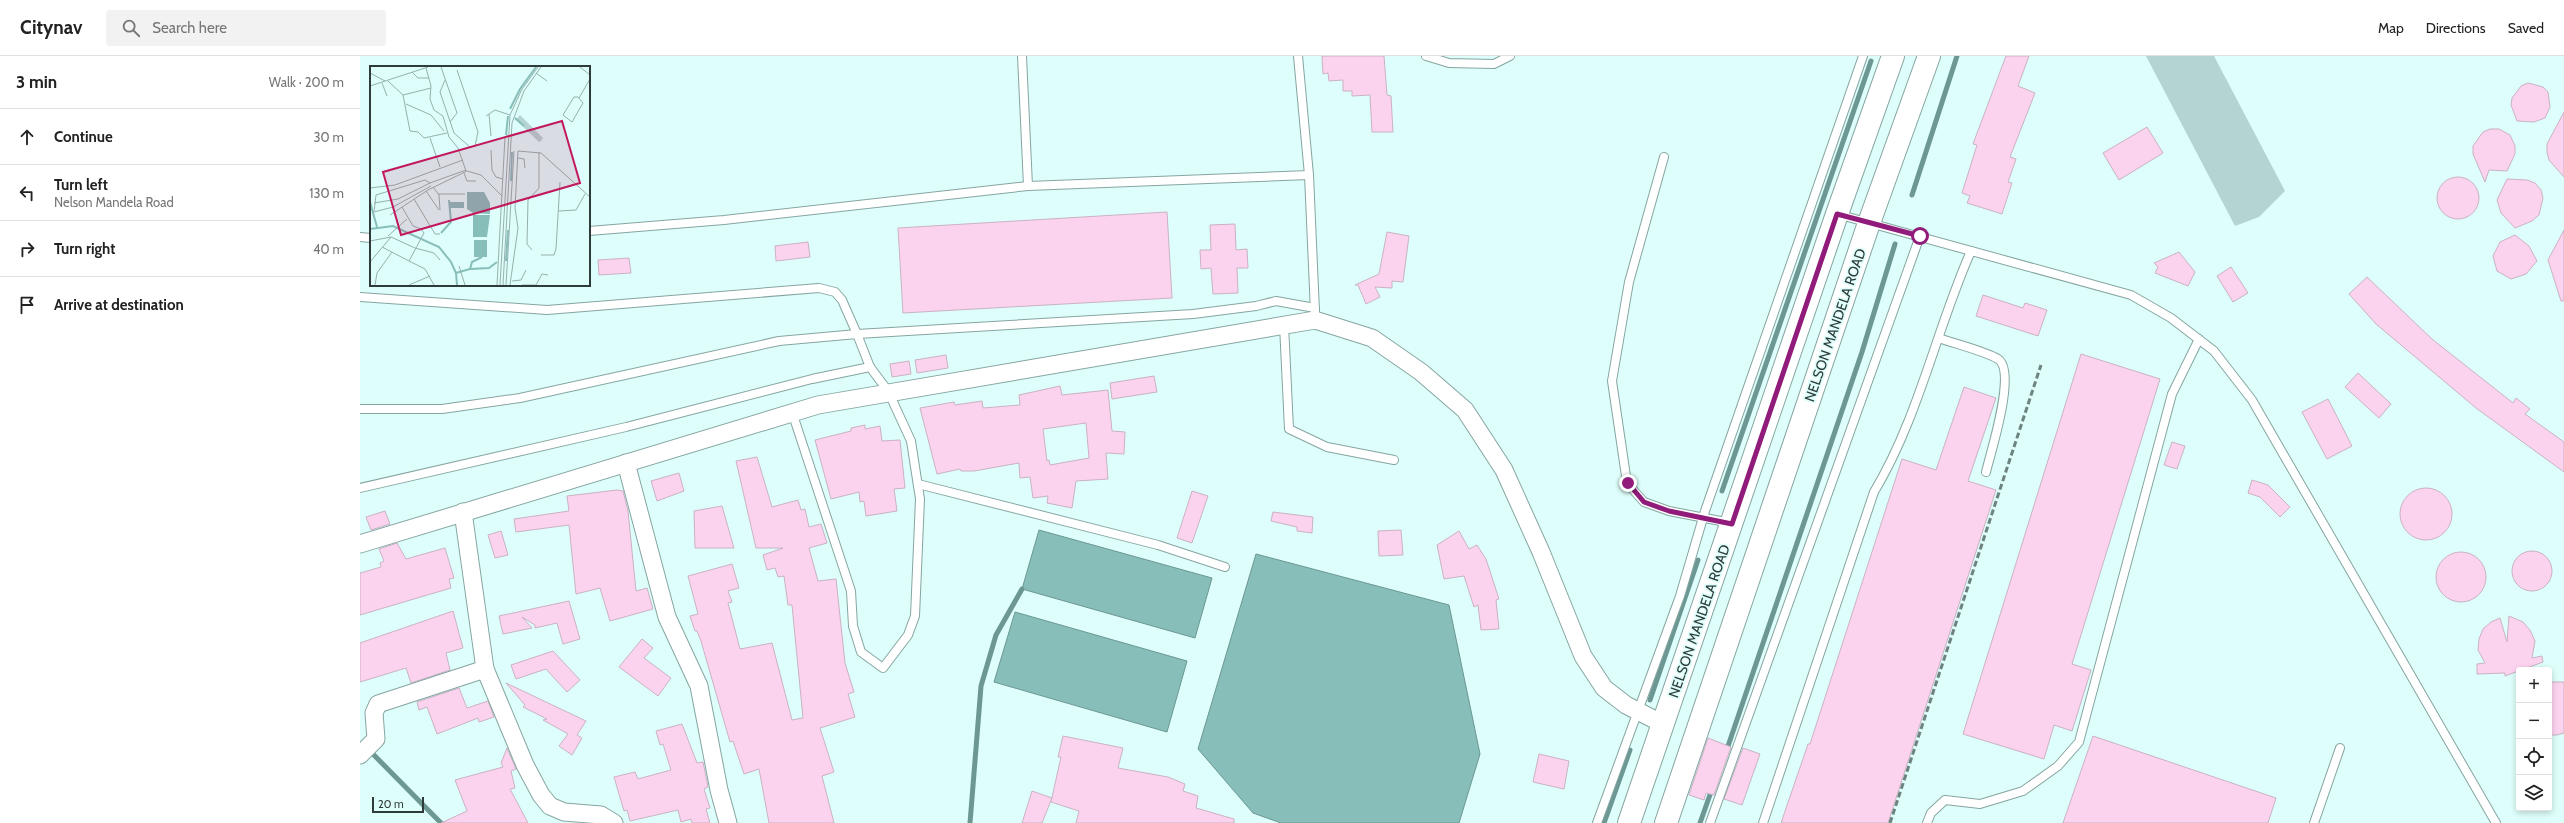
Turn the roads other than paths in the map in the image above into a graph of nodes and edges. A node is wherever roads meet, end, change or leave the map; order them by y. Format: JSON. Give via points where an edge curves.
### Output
{"nodes":[{"id":1,"x":1022,"y":56,"type":"edge"},
{"id":2,"x":1298,"y":56,"type":"edge"},
{"id":3,"x":1426,"y":56,"type":"edge"},
{"id":4,"x":1510,"y":56,"type":"edge"},
{"id":5,"x":1863,"y":56,"type":"edge"},
{"id":6,"x":1894,"y":56,"type":"edge"},
{"id":7,"x":1929,"y":56,"type":"edge"},
{"id":8,"x":1664,"y":156,"type":"dead end"},
{"id":9,"x":1309,"y":175,"type":"junction"},
{"id":10,"x":1028,"y":186,"type":"junction"},
{"id":11,"x":1837,"y":214,"type":"junction"},
{"id":12,"x":1869,"y":222,"type":"junction"},
{"id":13,"x":590,"y":231,"type":"edge"},
{"id":14,"x":1920,"y":236,"type":"junction"},
{"id":15,"x":360,"y":237,"type":"edge"},
{"id":16,"x":370,"y":238,"type":"edge"},
{"id":17,"x":1972,"y":251,"type":"junction"},
{"id":18,"x":360,"y":297,"type":"edge"},
{"id":19,"x":1315,"y":314,"type":"junction"},
{"id":20,"x":1284,"y":325,"type":"junction"},
{"id":21,"x":857,"y":334,"type":"junction"},
{"id":22,"x":1939,"y":338,"type":"junction"},
{"id":23,"x":2199,"y":339,"type":"junction"},
{"id":24,"x":870,"y":367,"type":"junction"},
{"id":25,"x":888,"y":391,"type":"junction"},
{"id":26,"x":360,"y":409,"type":"edge"},
{"id":27,"x":792,"y":412,"type":"junction"},
{"id":28,"x":1394,"y":460,"type":"dead end"},
{"id":29,"x":626,"y":463,"type":"junction"},
{"id":30,"x":1986,"y":472,"type":"dead end"},
{"id":31,"x":918,"y":484,"type":"junction"},
{"id":32,"x":360,"y":488,"type":"edge"},
{"id":33,"x":463,"y":512,"type":"junction"},
{"id":34,"x":1703,"y":518,"type":"junction"},
{"id":35,"x":1732,"y":524,"type":"junction"},
{"id":36,"x":360,"y":544,"type":"edge"},
{"id":37,"x":1225,"y":567,"type":"dead end"},
{"id":38,"x":485,"y":669,"type":"junction"},
{"id":39,"x":1638,"y":711,"type":"junction"},
{"id":40,"x":1664,"y":724,"type":"junction"},
{"id":41,"x":2340,"y":748,"type":"dead end"},
{"id":42,"x":360,"y":755,"type":"edge"},
{"id":43,"x":614,"y":823,"type":"edge"},
{"id":44,"x":728,"y":823,"type":"edge"},
{"id":45,"x":1597,"y":823,"type":"edge"},
{"id":46,"x":1629,"y":823,"type":"edge"},
{"id":47,"x":1666,"y":823,"type":"edge"},
{"id":48,"x":1710,"y":823,"type":"edge"},
{"id":49,"x":1763,"y":823,"type":"edge"},
{"id":50,"x":1927,"y":823,"type":"edge"},
{"id":51,"x":2314,"y":823,"type":"edge"},
{"id":52,"x":2496,"y":823,"type":"edge"}],
"edges":[{"from":1,"to":10,"type":"lane"},
{"from":2,"to":9,"type":"lane"},
{"from":3,"to":4,"type":"lane","via":[[1450,63],[1494,64]]},
{"from":5,"to":34,"type":"lane"},
{"from":6,"to":11,"type":"main road","name":"NELSON MANDELA ROAD"},
{"from":7,"to":12,"type":"main road","name":"NELSON MANDELA ROAD"},
{"from":8,"to":34,"type":"lane","via":[[1629,282],[1612,381],[1628,483],[1644,502],[1669,511]]},
{"from":9,"to":10,"type":"lane"},
{"from":9,"to":19,"type":"lane"},
{"from":10,"to":13,"type":"lane","via":[[724,220]]},
{"from":11,"to":12,"type":"lane"},
{"from":11,"to":35,"type":"main road","name":"NELSON MANDELA ROAD"},
{"from":12,"to":14,"type":"lane"},
{"from":12,"to":47,"type":"main road","name":"NELSON MANDELA ROAD"},
{"from":14,"to":17,"type":"lane"},
{"from":14,"to":48,"type":"lane"},
{"from":15,"to":16,"type":"lane"},
{"from":17,"to":22,"type":"lane","via":[[1954,289]]},
{"from":17,"to":23,"type":"lane","via":[[2131,296],[2171,318]]},
{"from":18,"to":21,"type":"lane","via":[[547,310],[819,288],[835,292],[842,300]]},
{"from":19,"to":20,"type":"street"},
{"from":19,"to":21,"type":"lane","via":[[1276,301],[1193,314]]},
{"from":19,"to":39,"type":"street","via":[[1372,338],[1421,372],[1465,410],[1504,470],[1583,656],[1604,688]]},
{"from":20,"to":25,"type":"street"},
{"from":20,"to":28,"type":"lane","via":[[1289,429],[1327,447]]},
{"from":21,"to":24,"type":"lane"},
{"from":21,"to":26,"type":"lane","via":[[772,343],[520,398],[442,410]]},
{"from":22,"to":30,"type":"lane","via":[[1998,359],[2005,367],[2006,386]]},
{"from":22,"to":49,"type":"lane","via":[[1901,442],[1874,492]]},
{"from":23,"to":50,"type":"lane","via":[[2172,394],[2079,742],[2058,766],[2023,791],[1980,804],[1945,800],[1931,813]]},
{"from":23,"to":52,"type":"lane","via":[[2214,351],[2252,400]]},
{"from":24,"to":25,"type":"lane"},
{"from":24,"to":32,"type":"lane","via":[[812,379],[626,427]]},
{"from":25,"to":27,"type":"street"},
{"from":25,"to":31,"type":"lane","via":[[911,441]]},
{"from":27,"to":29,"type":"street"},
{"from":27,"to":31,"type":"lane","via":[[851,591],[853,626],[861,652],[883,668],[908,635],[915,616],[919,564]]},
{"from":29,"to":33,"type":"street"},
{"from":29,"to":44,"type":"street","via":[[667,617],[699,686]]},
{"from":31,"to":37,"type":"lane","via":[[1158,545]]},
{"from":33,"to":36,"type":"street"},
{"from":33,"to":38,"type":"street"},
{"from":34,"to":35,"type":"lane"},
{"from":34,"to":39,"type":"lane","via":[[1680,596]]},
{"from":35,"to":40,"type":"main road","name":"NELSON MANDELA ROAD"},
{"from":38,"to":42,"type":"street","via":[[378,704],[374,713],[376,739]]},
{"from":38,"to":43,"type":"street","via":[[540,795],[550,806],[564,812],[602,815]]},
{"from":39,"to":40,"type":"street"},
{"from":39,"to":45,"type":"lane"},
{"from":40,"to":46,"type":"main road","name":"NELSON MANDELA ROAD"},
{"from":41,"to":51,"type":"lane"}]}
